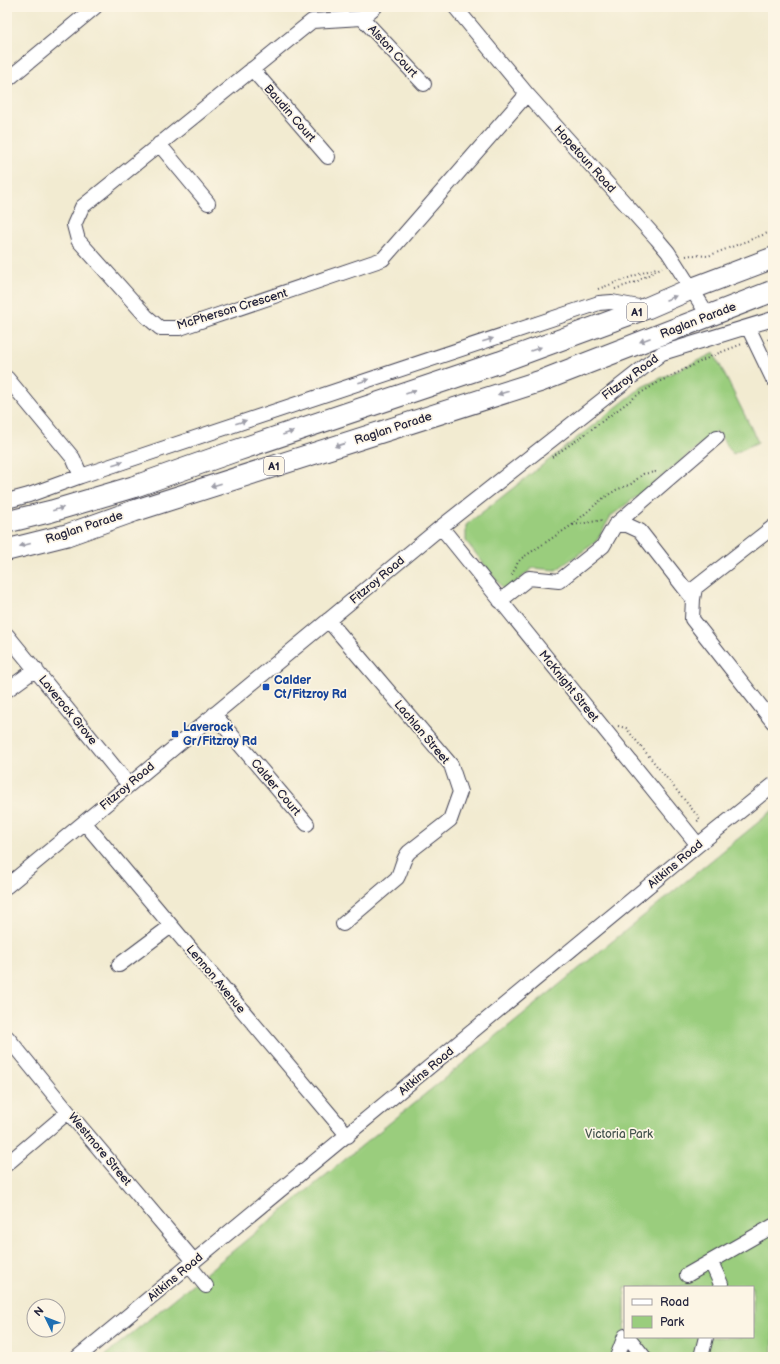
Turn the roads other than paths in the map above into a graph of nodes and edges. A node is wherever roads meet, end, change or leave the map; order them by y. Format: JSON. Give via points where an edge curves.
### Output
{"nodes":[{"id":1,"x":95,"y":7,"type":"edge"},
{"id":2,"x":375,"y":7,"type":"edge"},
{"id":3,"x":455,"y":7,"type":"edge"},
{"id":4,"x":362,"y":18,"type":"junction"},
{"id":5,"x":252,"y":69,"type":"junction"},
{"id":6,"x":7,"y":80,"type":"edge"},
{"id":7,"x":424,"y":84,"type":"dead end"},
{"id":8,"x":527,"y":94,"type":"junction"},
{"id":9,"x":159,"y":144,"type":"junction"},
{"id":10,"x":328,"y":157,"type":"dead end"},
{"id":11,"x":208,"y":203,"type":"dead end"},
{"id":12,"x":773,"y":258,"type":"edge"},
{"id":13,"x":690,"y":289,"type":"junction"},
{"id":14,"x":773,"y":291,"type":"edge"},
{"id":15,"x":647,"y":308,"type":"junction"},
{"id":16,"x":708,"y":315,"type":"junction"},
{"id":17,"x":773,"y":319,"type":"edge"},
{"id":18,"x":748,"y":327,"type":"junction"},
{"id":19,"x":7,"y":378,"type":"edge"},
{"id":20,"x":773,"y":379,"type":"edge"},
{"id":21,"x":717,"y":437,"type":"dead end"},
{"id":22,"x":81,"y":476,"type":"junction"},
{"id":23,"x":7,"y":501,"type":"edge"},
{"id":24,"x":7,"y":522,"type":"edge"},
{"id":25,"x":615,"y":524,"type":"junction"},
{"id":26,"x":441,"y":527,"type":"junction"},
{"id":27,"x":773,"y":527,"type":"edge"},
{"id":28,"x":7,"y":550,"type":"edge"},
{"id":29,"x":692,"y":599,"type":"junction"},
{"id":30,"x":500,"y":601,"type":"junction"},
{"id":31,"x":328,"y":620,"type":"junction"},
{"id":32,"x":7,"y":635,"type":"edge"},
{"id":33,"x":36,"y":669,"type":"junction"},
{"id":34,"x":7,"y":690,"type":"edge"},
{"id":35,"x":214,"y":714,"type":"junction"},
{"id":36,"x":773,"y":722,"type":"edge"},
{"id":37,"x":129,"y":785,"type":"junction"},
{"id":38,"x":773,"y":785,"type":"edge"},
{"id":39,"x":84,"y":822,"type":"junction"},
{"id":40,"x":308,"y":824,"type":"dead end"},
{"id":41,"x":698,"y":845,"type":"junction"},
{"id":42,"x":7,"y":886,"type":"edge"},
{"id":43,"x":343,"y":924,"type":"dead end"},
{"id":44,"x":171,"y":926,"type":"junction"},
{"id":45,"x":119,"y":965,"type":"dead end"},
{"id":46,"x":7,"y":1037,"type":"edge"},
{"id":47,"x":68,"y":1112,"type":"junction"},
{"id":48,"x":348,"y":1136,"type":"junction"},
{"id":49,"x":7,"y":1164,"type":"edge"},
{"id":50,"x":773,"y":1226,"type":"edge"},
{"id":51,"x":710,"y":1262,"type":"junction"},
{"id":52,"x":192,"y":1263,"type":"junction"},
{"id":53,"x":688,"y":1275,"type":"dead end"},
{"id":54,"x":206,"y":1286,"type":"dead end"},
{"id":55,"x":720,"y":1286,"type":"edge"},
{"id":56,"x":625,"y":1338,"type":"edge"},
{"id":57,"x":628,"y":1338,"type":"edge"},
{"id":58,"x":706,"y":1338,"type":"edge"},
{"id":59,"x":78,"y":1357,"type":"edge"},
{"id":60,"x":617,"y":1357,"type":"edge"},
{"id":61,"x":644,"y":1357,"type":"edge"},
{"id":62,"x":701,"y":1357,"type":"edge"}],
"edges":[{"from":1,"to":6,"type":"street"},
{"from":2,"to":4,"type":"street"},
{"from":3,"to":8,"type":"street","name":"Hopetoun Road"},
{"from":4,"to":5,"type":"street","name":"McPherson Crescent","via":[[312,21]]},
{"from":4,"to":7,"type":"street","name":"Alston Court"},
{"from":5,"to":9,"type":"street","name":"McPherson Crescent"},
{"from":5,"to":10,"type":"street","name":"Baudin Court"},
{"from":8,"to":9,"type":"street","name":"McPherson Crescent","via":[[383,259],[180,328],[160,328],[146,316],[78,240],[74,225],[82,206]]},
{"from":8,"to":13,"type":"street","name":"Hopetoun Road","via":[[668,252]]},
{"from":9,"to":11,"type":"street"},
{"from":12,"to":13,"type":"highway","name":"Raglan Parade","number":"A1"},
{"from":15,"to":13,"type":"highway","name":"Raglan Parade","number":"A1","one_way":true},
{"from":13,"to":16,"type":"street","name":"Hopetoun Road"},
{"from":14,"to":16,"type":"highway","name":"Raglan Parade","number":"A1"},
{"from":22,"to":15,"type":"street","one_way":true,"via":[[599,303],[612,302]]},
{"from":24,"to":15,"type":"highway","name":"Raglan Parade","number":"A1","one_way":true,"via":[[132,487],[500,362]]},
{"from":16,"to":28,"type":"highway","name":"Raglan Parade","number":"A1","one_way":true,"via":[[540,381],[134,511],[67,535]]},
{"from":17,"to":18,"type":"street","name":"Fitzroy Road"},
{"from":18,"to":20,"type":"street"},
{"from":18,"to":26,"type":"street","name":"Fitzroy Road","via":[[662,353]]},
{"from":19,"to":22,"type":"street","via":[[73,458]]},
{"from":21,"to":25,"type":"street"},
{"from":22,"to":23,"type":"street"},
{"from":25,"to":29,"type":"street","via":[[627,525],[640,531]]},
{"from":25,"to":30,"type":"street","via":[[603,546],[559,581],[528,578]]},
{"from":26,"to":30,"type":"street","name":"McKnight Street"},
{"from":26,"to":31,"type":"street","name":"Fitzroy Road"},
{"from":27,"to":29,"type":"street","via":[[695,588]]},
{"from":29,"to":36,"type":"street","via":[[692,619]]},
{"from":30,"to":41,"type":"street","name":"McKnight Street"},
{"from":31,"to":35,"type":"street","name":"Fitzroy Road"},
{"from":31,"to":43,"type":"street","name":"Lachlan Street","via":[[451,765],[460,792],[450,820],[414,846],[406,855],[397,878]]},
{"from":32,"to":33,"type":"street","name":"Laverock Grove"},
{"from":33,"to":34,"type":"street"},
{"from":33,"to":37,"type":"street","name":"Laverock Grove"},
{"from":35,"to":37,"type":"street","name":"Fitzroy Road"},
{"from":35,"to":40,"type":"street","name":"Calder Court"},
{"from":37,"to":39,"type":"street","name":"Fitzroy Road"},
{"from":38,"to":41,"type":"street","name":"Aitkins Road"},
{"from":39,"to":42,"type":"street","name":"Fitzroy Road"},
{"from":39,"to":44,"type":"street","name":"Lennon Avenue"},
{"from":41,"to":48,"type":"street","name":"Aitkins Road"},
{"from":44,"to":45,"type":"street"},
{"from":44,"to":48,"type":"street","name":"Lennon Avenue"},
{"from":46,"to":47,"type":"street","name":"Westmore Street"},
{"from":47,"to":49,"type":"street"},
{"from":47,"to":52,"type":"street","name":"Westmore Street"},
{"from":48,"to":52,"type":"street","name":"Aitkins Road"},
{"from":50,"to":51,"type":"street"},
{"from":51,"to":53,"type":"street"},
{"from":51,"to":55,"type":"street"},
{"from":52,"to":54,"type":"street","name":"Westmore Street"},
{"from":52,"to":59,"type":"street","name":"Aitkins Road"},
{"from":56,"to":60,"type":"street"},
{"from":57,"to":61,"type":"street"},
{"from":58,"to":62,"type":"street"}]}
